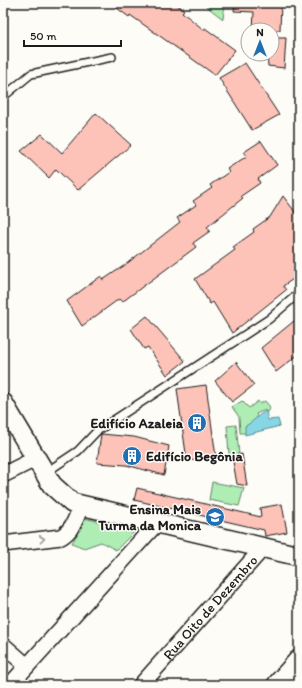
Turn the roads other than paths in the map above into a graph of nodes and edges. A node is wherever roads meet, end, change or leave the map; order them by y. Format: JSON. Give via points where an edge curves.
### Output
{"nodes":[{"id":1,"x":112,"y":57,"type":"dead end"},
{"id":2,"x":3,"y":96,"type":"edge"},
{"id":3,"x":299,"y":293,"type":"edge"},
{"id":4,"x":3,"y":403,"type":"edge"},
{"id":5,"x":41,"y":465,"type":"junction"},
{"id":6,"x":3,"y":475,"type":"edge"},
{"id":7,"x":81,"y":506,"type":"junction"},
{"id":8,"x":156,"y":524,"type":"junction"},
{"id":9,"x":3,"y":544,"type":"edge"},
{"id":10,"x":262,"y":548,"type":"junction"},
{"id":11,"x":299,"y":556,"type":"edge"},
{"id":12,"x":3,"y":645,"type":"edge"},
{"id":13,"x":299,"y":661,"type":"edge"},
{"id":14,"x":27,"y":666,"type":"junction"},
{"id":15,"x":10,"y":685,"type":"edge"},
{"id":16,"x":141,"y":685,"type":"edge"},
{"id":17,"x":278,"y":685,"type":"edge"}],
"edges":[{"from":1,"to":2,"type":"lane","via":[[31,74]]},
{"from":3,"to":5,"type":"lane","via":[[269,319],[97,431],[78,451]]},
{"from":4,"to":5,"type":"street"},
{"from":5,"to":6,"type":"street"},
{"from":5,"to":7,"type":"street","via":[[60,494]]},
{"from":7,"to":8,"type":"street"},
{"from":9,"to":7,"type":"street","one_way":true,"via":[[61,537],[72,527]]},
{"from":8,"to":10,"type":"street"},
{"from":8,"to":14,"type":"street"},
{"from":10,"to":11,"type":"street"},
{"from":10,"to":16,"type":"street","name":"Rua Oito de Dezembro"},
{"from":12,"to":14,"type":"street"},
{"from":13,"to":17,"type":"main road"},
{"from":14,"to":15,"type":"street"}]}
